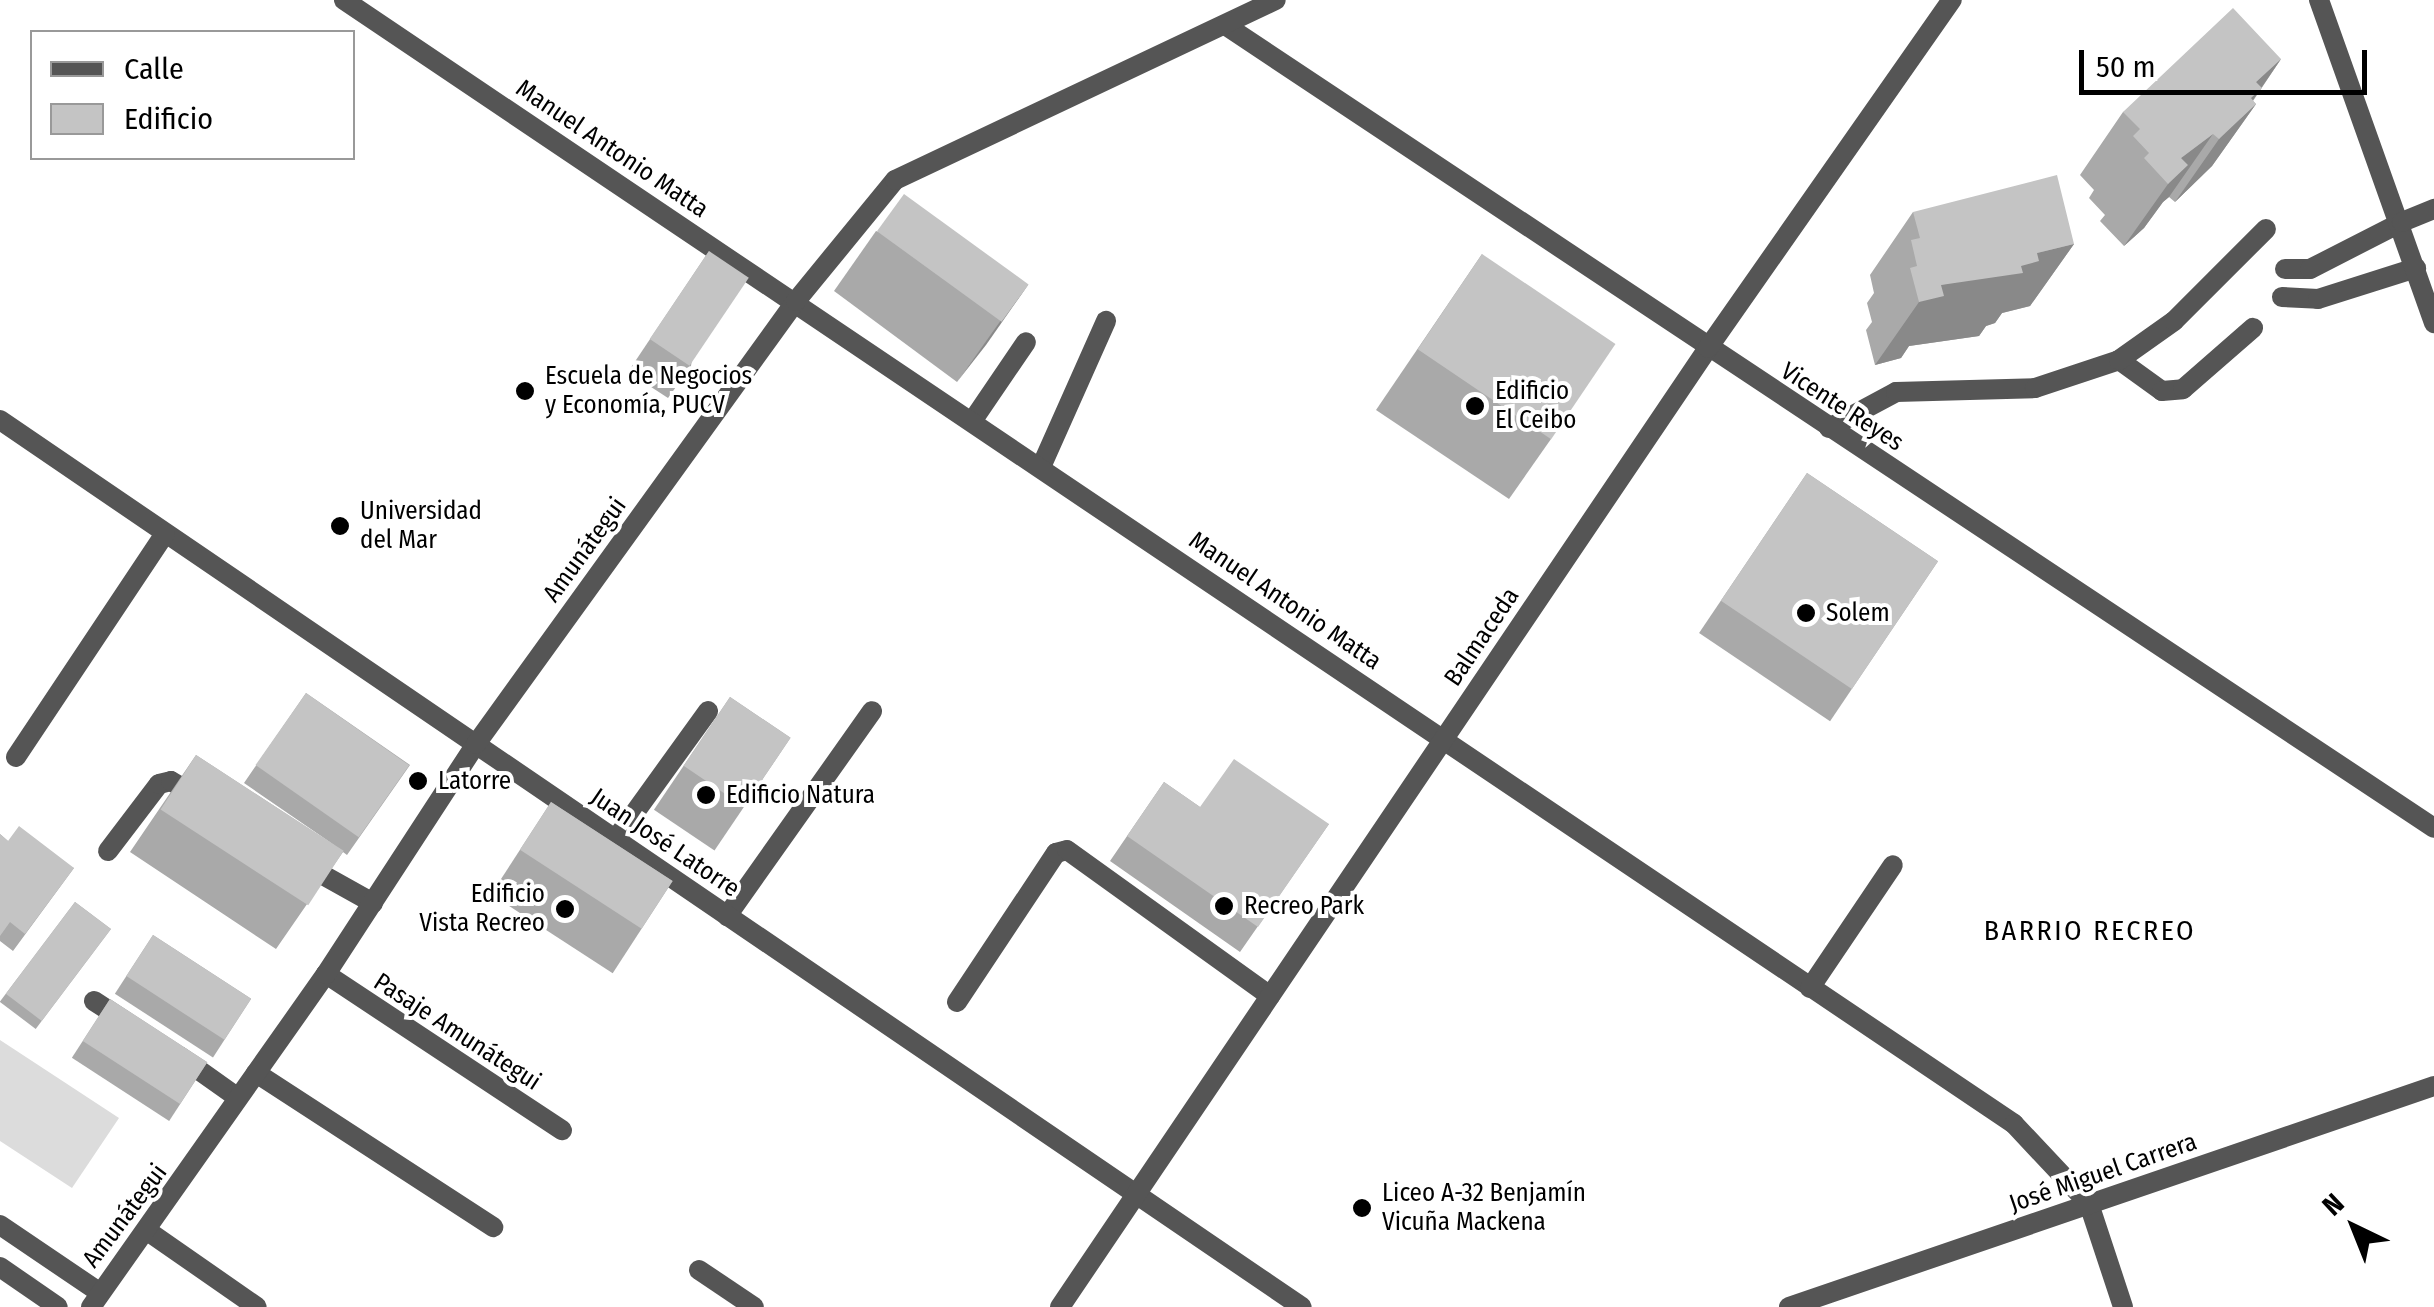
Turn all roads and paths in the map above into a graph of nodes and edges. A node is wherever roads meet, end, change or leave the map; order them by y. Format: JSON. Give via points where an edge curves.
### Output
{"nodes":[{"id":1,"x":344,"y":0,"type":"edge"},
{"id":2,"x":1276,"y":0,"type":"edge"},
{"id":3,"x":1952,"y":0,"type":"edge"},
{"id":4,"x":2319,"y":0,"type":"edge"},
{"id":5,"x":1226,"y":25,"type":"junction"},
{"id":6,"x":2434,"y":210,"type":"edge"},
{"id":7,"x":2402,"y":222,"type":"junction"},
{"id":8,"x":2266,"y":229,"type":"dead end"},
{"id":9,"x":2416,"y":268,"type":"junction"},
{"id":10,"x":2286,"y":269,"type":"dead end"},
{"id":11,"x":2282,"y":297,"type":"dead end"},
{"id":12,"x":796,"y":302,"type":"junction"},
{"id":13,"x":1106,"y":321,"type":"dead end"},
{"id":14,"x":2434,"y":323,"type":"edge"},
{"id":15,"x":2253,"y":328,"type":"dead end"},
{"id":16,"x":1026,"y":342,"type":"edge"},
{"id":17,"x":1708,"y":348,"type":"junction"},
{"id":18,"x":2120,"y":360,"type":"junction"},
{"id":19,"x":0,"y":420,"type":"edge"},
{"id":20,"x":973,"y":420,"type":"junction"},
{"id":21,"x":1829,"y":428,"type":"junction"},
{"id":22,"x":1041,"y":466,"type":"junction"},
{"id":23,"x":165,"y":534,"type":"junction"},
{"id":24,"x":708,"y":711,"type":"dead end"},
{"id":25,"x":872,"y":711,"type":"dead end"},
{"id":26,"x":1444,"y":738,"type":"junction"},
{"id":27,"x":476,"y":744,"type":"junction"},
{"id":28,"x":16,"y":757,"type":"dead end"},
{"id":29,"x":220,"y":812,"type":"edge"},
{"id":30,"x":2434,"y":828,"type":"edge"},
{"id":31,"x":616,"y":840,"type":"junction"},
{"id":32,"x":108,"y":852,"type":"dead end"},
{"id":33,"x":286,"y":854,"type":"edge"},
{"id":34,"x":1893,"y":865,"type":"dead end"},
{"id":35,"x":373,"y":903,"type":"junction"},
{"id":36,"x":728,"y":916,"type":"junction"},
{"id":37,"x":326,"y":974,"type":"junction"},
{"id":38,"x":1810,"y":988,"type":"junction"},
{"id":39,"x":1270,"y":996,"type":"junction"},
{"id":40,"x":94,"y":1001,"type":"dead end"},
{"id":41,"x":957,"y":1002,"type":"dead end"},
{"id":42,"x":256,"y":1073,"type":"junction"},
{"id":43,"x":2434,"y":1086,"type":"edge"},
{"id":44,"x":238,"y":1098,"type":"junction"},
{"id":45,"x":562,"y":1130,"type":"dead end"},
{"id":46,"x":1136,"y":1194,"type":"junction"},
{"id":47,"x":2090,"y":1204,"type":"junction"},
{"id":48,"x":0,"y":1225,"type":"edge"},
{"id":49,"x":493,"y":1226,"type":"dead end"},
{"id":50,"x":149,"y":1232,"type":"junction"},
{"id":51,"x":0,"y":1267,"type":"edge"},
{"id":52,"x":699,"y":1270,"type":"dead end"},
{"id":53,"x":95,"y":1300,"type":"edge"},
{"id":54,"x":58,"y":1307,"type":"edge"},
{"id":55,"x":257,"y":1307,"type":"edge"},
{"id":56,"x":754,"y":1307,"type":"edge"},
{"id":57,"x":1060,"y":1307,"type":"edge"},
{"id":58,"x":1302,"y":1307,"type":"edge"},
{"id":59,"x":1788,"y":1307,"type":"edge"},
{"id":60,"x":2123,"y":1307,"type":"edge"}],
"edges":[{"from":1,"to":12,"type":"street","name":"Manuel Antonio Matta"},
{"from":2,"to":5,"type":"street","name":"Amunátegui"},
{"from":3,"to":17,"type":"street","name":"Balmaceda"},
{"from":4,"to":7,"type":"street"},
{"from":5,"to":12,"type":"street","name":"Amunátegui","via":[[895,180]]},
{"from":5,"to":17,"type":"street","name":"Vicente Reyes"},
{"from":6,"to":7,"type":"street"},
{"from":7,"to":9,"type":"street"},
{"from":7,"to":10,"type":"street","via":[[2310,269]]},
{"from":8,"to":18,"type":"street","via":[[2174,321]]},
{"from":9,"to":11,"type":"street","via":[[2318,299]]},
{"from":9,"to":14,"type":"street"},
{"from":12,"to":20,"type":"street","name":"Manuel Antonio Matta"},
{"from":12,"to":27,"type":"street","name":"Amunátegui"},
{"from":13,"to":22,"type":"street"},
{"from":15,"to":18,"type":"street","via":[[2183,389],[2162,391]]},
{"from":16,"to":20,"type":"street"},
{"from":17,"to":21,"type":"street","name":"Vicente Reyes"},
{"from":17,"to":26,"type":"street","name":"Balmaceda"},
{"from":18,"to":21,"type":"street","via":[[2034,388],[1896,392]]},
{"from":19,"to":23,"type":"street","name":"Juan José Latorre"},
{"from":20,"to":22,"type":"street","name":"Manuel Antonio Matta"},
{"from":21,"to":30,"type":"street","name":"Vicente Reyes"},
{"from":22,"to":26,"type":"street","name":"Manuel Antonio Matta"},
{"from":23,"to":27,"type":"street","name":"Juan José Latorre"},
{"from":23,"to":28,"type":"street"},
{"from":24,"to":31,"type":"street"},
{"from":25,"to":36,"type":"street"},
{"from":26,"to":38,"type":"street","name":"Manuel Antonio Matta"},
{"from":26,"to":39,"type":"street","name":"Balmaceda"},
{"from":27,"to":31,"type":"street","name":"Juan José Latorre"},
{"from":27,"to":35,"type":"street","name":"Amunátegui"},
{"from":29,"to":32,"type":"street","via":[[171,780],[159,784]]},
{"from":31,"to":36,"type":"street","name":"Juan José Latorre"},
{"from":33,"to":35,"type":"street"},
{"from":34,"to":38,"type":"street"},
{"from":35,"to":37,"type":"street","name":"Amunátegui"},
{"from":36,"to":46,"type":"street","name":"Juan José Latorre"},
{"from":37,"to":42,"type":"street","name":"Amunátegui"},
{"from":37,"to":45,"type":"street","name":"Pasaje Amunátegui"},
{"from":38,"to":47,"type":"street","name":"Manuel Antonio Matta","via":[[2014,1124]]},
{"from":39,"to":41,"type":"street","via":[[1067,850],[1056,853]]},
{"from":39,"to":46,"type":"street","name":"Balmaceda"},
{"from":40,"to":44,"type":"street"},
{"from":42,"to":44,"type":"street","name":"Amunátegui"},
{"from":42,"to":49,"type":"street"},
{"from":43,"to":47,"type":"street","name":"José Miguel Carrera"},
{"from":44,"to":50,"type":"street","name":"Amunátegui"},
{"from":46,"to":57,"type":"street","name":"Balmaceda"},
{"from":46,"to":58,"type":"street","name":"Juan José Latorre"},
{"from":47,"to":59,"type":"street","name":"José Miguel Carrera"},
{"from":47,"to":60,"type":"street","name":"Manuel Antonio Matta"},
{"from":48,"to":53,"type":"street"},
{"from":50,"to":53,"type":"street","name":"Amunátegui"},
{"from":50,"to":55,"type":"street"},
{"from":51,"to":54,"type":"street"},
{"from":52,"to":56,"type":"street"}]}
